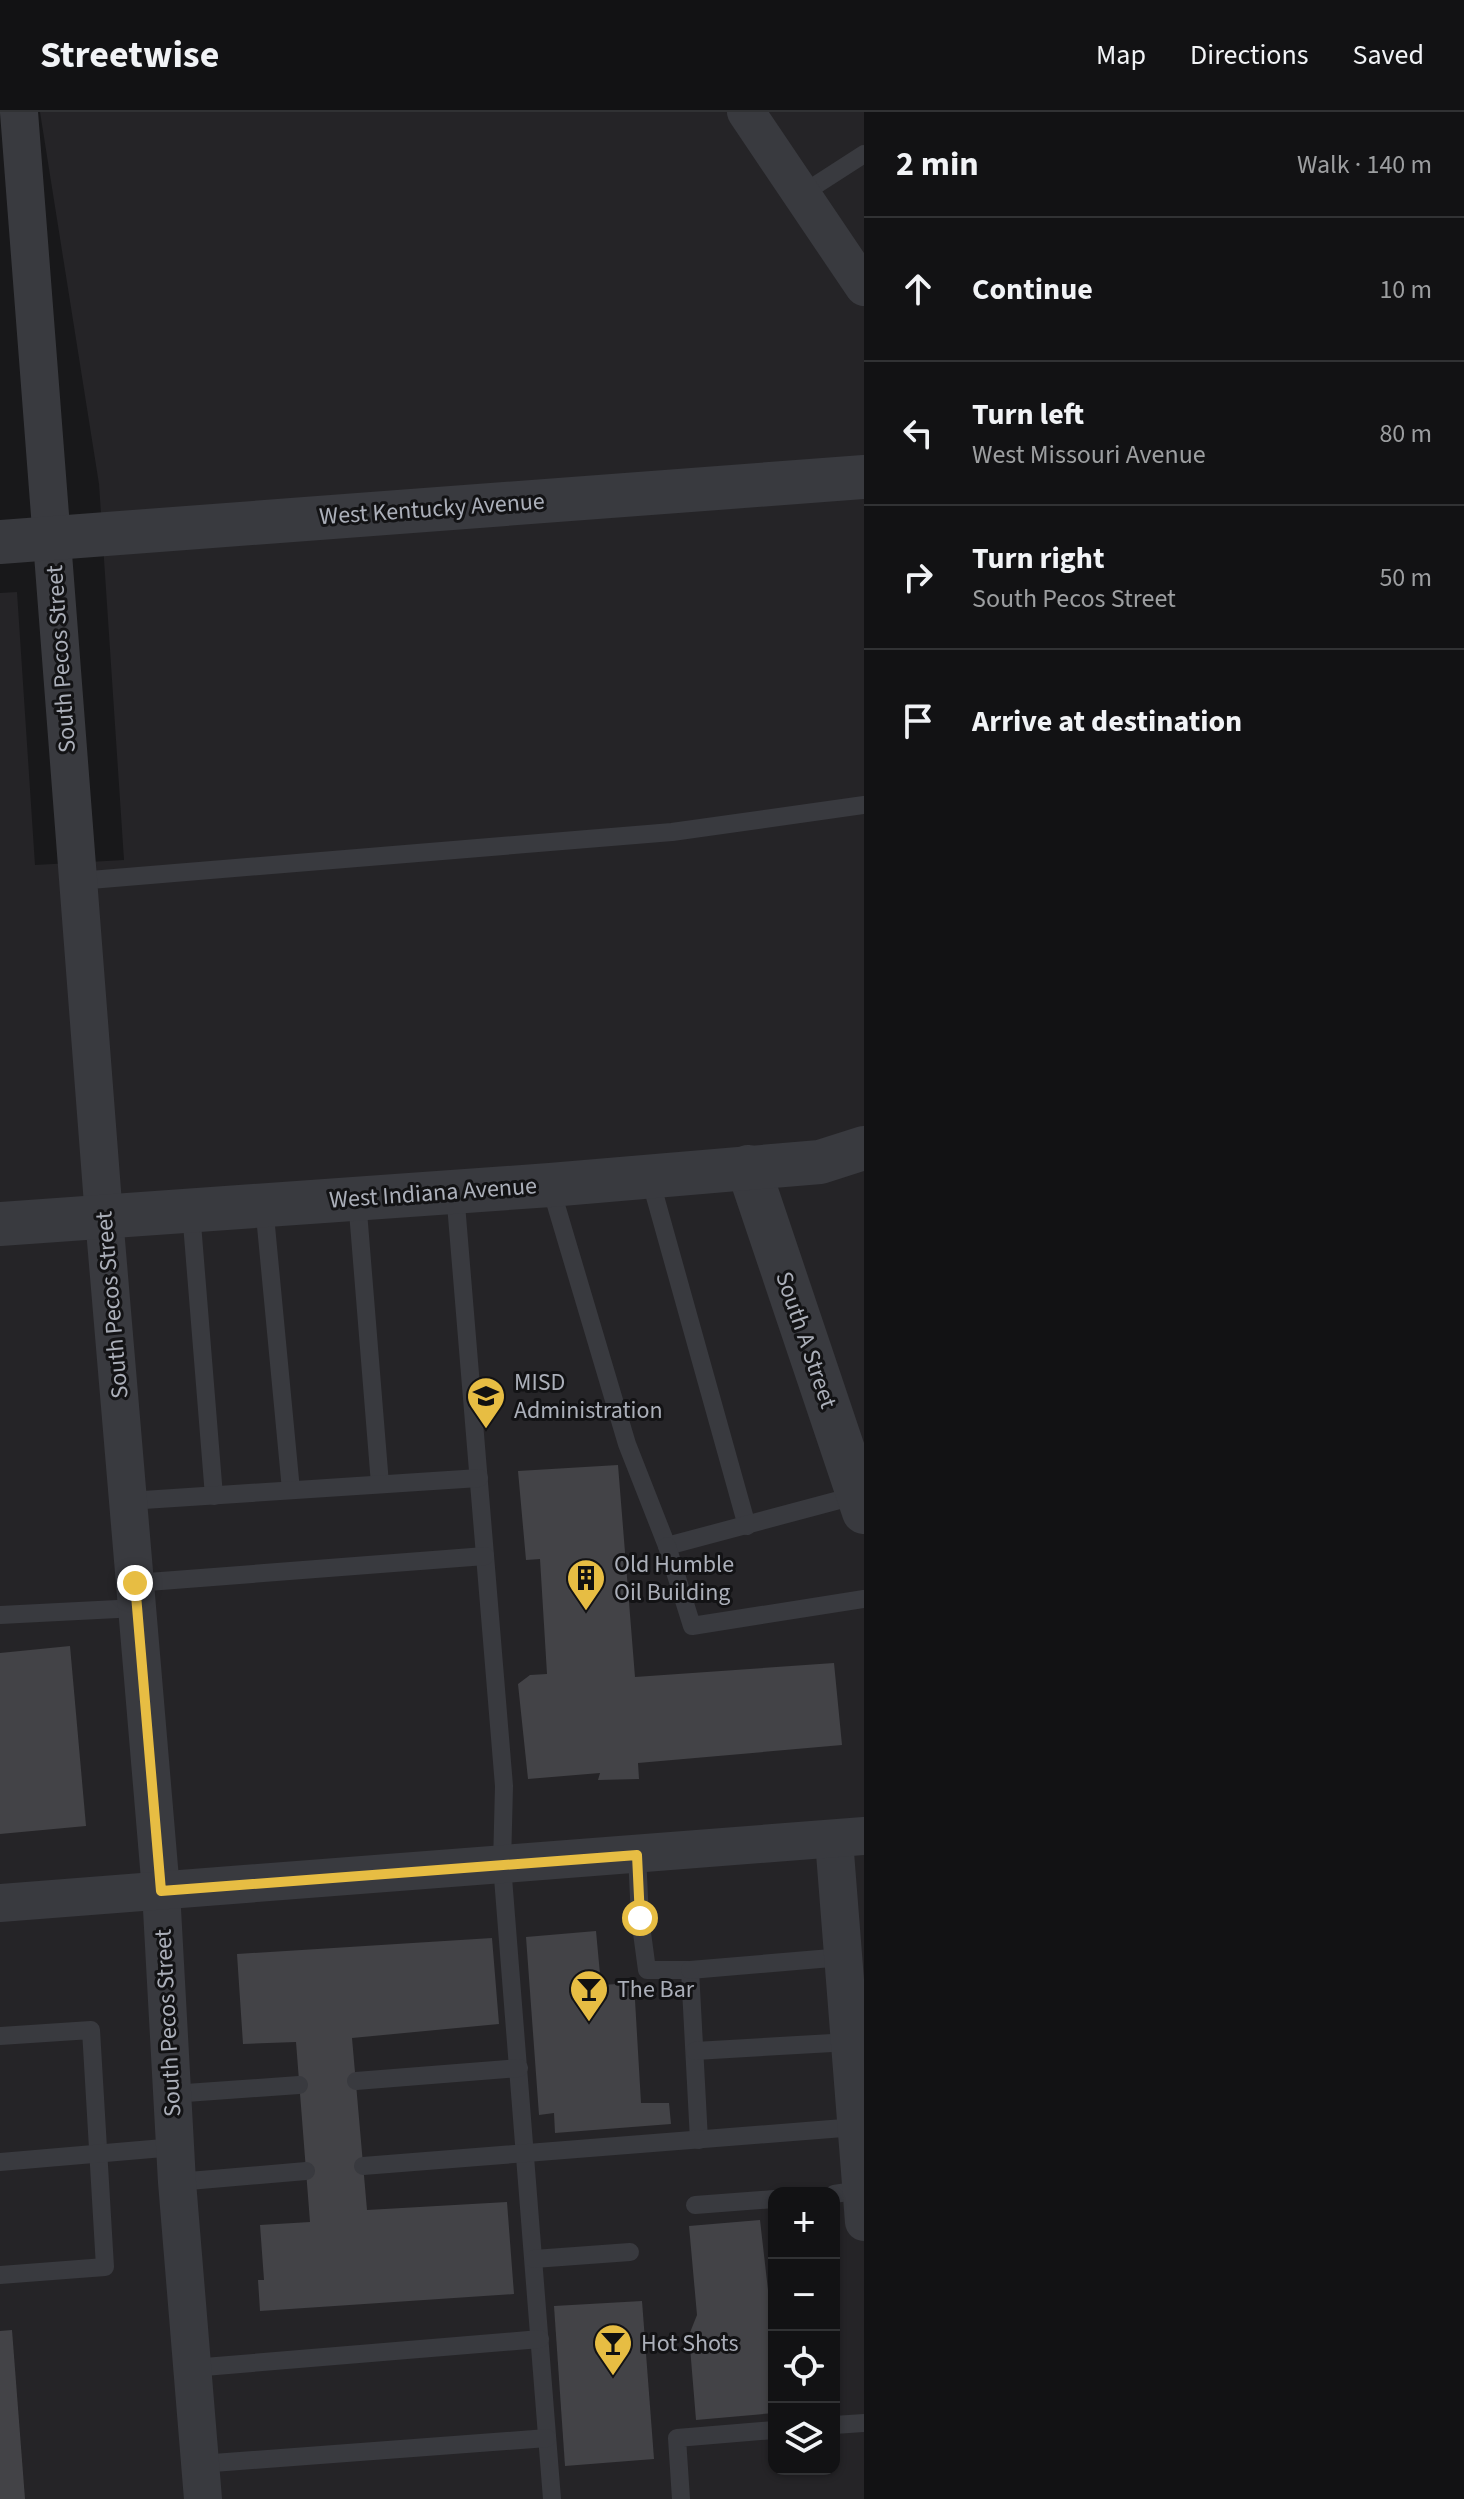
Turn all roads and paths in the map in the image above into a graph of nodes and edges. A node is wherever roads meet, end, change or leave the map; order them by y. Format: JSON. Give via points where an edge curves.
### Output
{"nodes":[{"id":1,"x":19,"y":112,"type":"edge"},
{"id":2,"x":746,"y":112,"type":"edge"},
{"id":3,"x":864,"y":154,"type":"edge"},
{"id":4,"x":802,"y":194,"type":"junction"},
{"id":5,"x":864,"y":287,"type":"edge"},
{"id":6,"x":864,"y":477,"type":"edge"},
{"id":7,"x":52,"y":538,"type":"junction"},
{"id":8,"x":0,"y":542,"type":"edge"},
{"id":9,"x":864,"y":805,"type":"edge"},
{"id":10,"x":78,"y":881,"type":"junction"},
{"id":11,"x":864,"y":1148,"type":"edge"},
{"id":12,"x":748,"y":1167,"type":"junction"},
{"id":13,"x":649,"y":1175,"type":"junction"},
{"id":14,"x":550,"y":1185,"type":"junction"},
{"id":15,"x":455,"y":1192,"type":"junction"},
{"id":16,"x":357,"y":1199,"type":"junction"},
{"id":17,"x":264,"y":1205,"type":"junction"},
{"id":18,"x":191,"y":1211,"type":"junction"},
{"id":19,"x":104,"y":1217,"type":"junction"},
{"id":20,"x":0,"y":1224,"type":"edge"},
{"id":21,"x":479,"y":1478,"type":"junction"},
{"id":22,"x":380,"y":1484,"type":"junction"},
{"id":23,"x":291,"y":1490,"type":"junction"},
{"id":24,"x":214,"y":1496,"type":"junction"},
{"id":25,"x":128,"y":1501,"type":"junction"},
{"id":26,"x":861,"y":1504,"type":"edge"},
{"id":27,"x":747,"y":1526,"type":"junction"},
{"id":28,"x":667,"y":1546,"type":"junction"},
{"id":29,"x":485,"y":1556,"type":"junction"},
{"id":30,"x":136,"y":1596,"type":"junction"},
{"id":31,"x":864,"y":1599,"type":"edge"},
{"id":32,"x":0,"y":1615,"type":"edge"},
{"id":33,"x":849,"y":1838,"type":"edge"},
{"id":34,"x":637,"y":1855,"type":"junction"},
{"id":35,"x":502,"y":1865,"type":"junction"},
{"id":36,"x":161,"y":1891,"type":"junction"},
{"id":37,"x":0,"y":1903,"type":"edge"},
{"id":38,"x":843,"y":1957,"type":"junction"},
{"id":39,"x":690,"y":1970,"type":"junction"},
{"id":40,"x":0,"y":2036,"type":"edge"},
{"id":41,"x":850,"y":2042,"type":"junction"},
{"id":42,"x":695,"y":2051,"type":"junction"},
{"id":43,"x":519,"y":2068,"type":"junction"},
{"id":44,"x":356,"y":2081,"type":"dead end"},
{"id":45,"x":299,"y":2085,"type":"dead end"},
{"id":46,"x":172,"y":2094,"type":"junction"},
{"id":47,"x":856,"y":2127,"type":"junction"},
{"id":48,"x":699,"y":2140,"type":"junction"},
{"id":49,"x":98,"y":2153,"type":"junction"},
{"id":50,"x":525,"y":2153,"type":"junction"},
{"id":51,"x":0,"y":2162,"type":"edge"},
{"id":52,"x":176,"y":2165,"type":"junction"},
{"id":53,"x":363,"y":2166,"type":"dead end"},
{"id":54,"x":306,"y":2171,"type":"dead end"},
{"id":55,"x":768,"y":2199,"type":"edge"},
{"id":56,"x":853,"y":2202,"type":"edge"},
{"id":57,"x":695,"y":2205,"type":"dead end"},
{"id":58,"x":630,"y":2252,"type":"dead end"},
{"id":59,"x":534,"y":2259,"type":"junction"},
{"id":60,"x":0,"y":2275,"type":"edge"},
{"id":61,"x":540,"y":2339,"type":"junction"},
{"id":62,"x":192,"y":2368,"type":"junction"},
{"id":63,"x":864,"y":2423,"type":"edge"},
{"id":64,"x":840,"y":2425,"type":"edge"},
{"id":65,"x":768,"y":2430,"type":"edge"},
{"id":66,"x":547,"y":2438,"type":"junction"},
{"id":67,"x":201,"y":2482,"type":"edge"},
{"id":68,"x":552,"y":2499,"type":"edge"},
{"id":69,"x":681,"y":2499,"type":"edge"}],
"edges":[{"from":1,"to":7,"type":"street","name":"South Pecos Street"},
{"from":2,"to":4,"type":"street"},
{"from":3,"to":4,"type":"lane"},
{"from":4,"to":5,"type":"street"},
{"from":6,"to":7,"type":"street","name":"West Kentucky Avenue"},
{"from":7,"to":8,"type":"street","name":"West Kentucky Avenue"},
{"from":7,"to":10,"type":"street","name":"South Pecos Street"},
{"from":9,"to":10,"type":"lane","via":[[672,832]]},
{"from":10,"to":19,"type":"street","name":"South Pecos Street"},
{"from":11,"to":12,"type":"street","name":"West Indiana Avenue","via":[[820,1162]]},
{"from":12,"to":13,"type":"street","name":"West Indiana Avenue"},
{"from":12,"to":26,"type":"street","name":"South A Street"},
{"from":13,"to":14,"type":"street","name":"West Indiana Avenue"},
{"from":13,"to":27,"type":"lane"},
{"from":14,"to":15,"type":"street","name":"West Indiana Avenue"},
{"from":14,"to":28,"type":"lane","via":[[627,1444]]},
{"from":15,"to":16,"type":"street","name":"West Indiana Avenue"},
{"from":15,"to":21,"type":"lane"},
{"from":16,"to":17,"type":"street","name":"West Indiana Avenue"},
{"from":16,"to":22,"type":"lane"},
{"from":17,"to":18,"type":"street","name":"West Indiana Avenue"},
{"from":17,"to":23,"type":"lane"},
{"from":18,"to":19,"type":"street","name":"West Indiana Avenue"},
{"from":18,"to":24,"type":"lane"},
{"from":19,"to":20,"type":"street","name":"West Indiana Avenue"},
{"from":19,"to":25,"type":"street","name":"South Pecos Street"},
{"from":21,"to":22,"type":"lane"},
{"from":21,"to":29,"type":"lane"},
{"from":22,"to":23,"type":"lane"},
{"from":23,"to":24,"type":"lane"},
{"from":24,"to":25,"type":"lane"},
{"from":25,"to":30,"type":"street","name":"South Pecos Street"},
{"from":26,"to":27,"type":"lane"},
{"from":27,"to":28,"type":"lane"},
{"from":28,"to":31,"type":"lane","via":[[692,1626]]},
{"from":29,"to":30,"type":"lane"},
{"from":29,"to":35,"type":"lane","via":[[504,1786]]},
{"from":30,"to":32,"type":"lane"},
{"from":30,"to":36,"type":"street","name":"South Pecos Street"},
{"from":33,"to":34,"type":"street"},
{"from":33,"to":38,"type":"street"},
{"from":34,"to":35,"type":"street"},
{"from":34,"to":39,"type":"lane","via":[[647,1970]]},
{"from":35,"to":36,"type":"street"},
{"from":35,"to":43,"type":"lane"},
{"from":36,"to":37,"type":"street"},
{"from":36,"to":46,"type":"street","name":"South Pecos Street"},
{"from":38,"to":39,"type":"lane"},
{"from":38,"to":41,"type":"street"},
{"from":39,"to":42,"type":"lane"},
{"from":40,"to":49,"type":"lane","via":[[91,2030]]},
{"from":41,"to":42,"type":"lane"},
{"from":41,"to":47,"type":"street"},
{"from":42,"to":48,"type":"lane"},
{"from":43,"to":44,"type":"lane"},
{"from":43,"to":50,"type":"lane"},
{"from":45,"to":46,"type":"lane"},
{"from":46,"to":52,"type":"street","name":"South Pecos Street"},
{"from":47,"to":48,"type":"lane"},
{"from":47,"to":56,"type":"street"},
{"from":48,"to":50,"type":"lane"},
{"from":49,"to":51,"type":"lane"},
{"from":49,"to":52,"type":"lane"},
{"from":49,"to":60,"type":"lane","via":[[105,2267]]},
{"from":50,"to":53,"type":"lane"},
{"from":50,"to":59,"type":"lane"},
{"from":52,"to":54,"type":"lane"},
{"from":52,"to":62,"type":"street","name":"South Pecos Street"},
{"from":55,"to":57,"type":"lane"},
{"from":58,"to":59,"type":"lane"},
{"from":59,"to":61,"type":"lane"},
{"from":61,"to":62,"type":"lane"},
{"from":61,"to":66,"type":"lane"},
{"from":62,"to":67,"type":"street","name":"South Pecos Street"},
{"from":63,"to":64,"type":"lane"},
{"from":65,"to":69,"type":"lane","via":[[677,2438]]},
{"from":66,"to":67,"type":"lane"},
{"from":66,"to":68,"type":"lane"}]}
